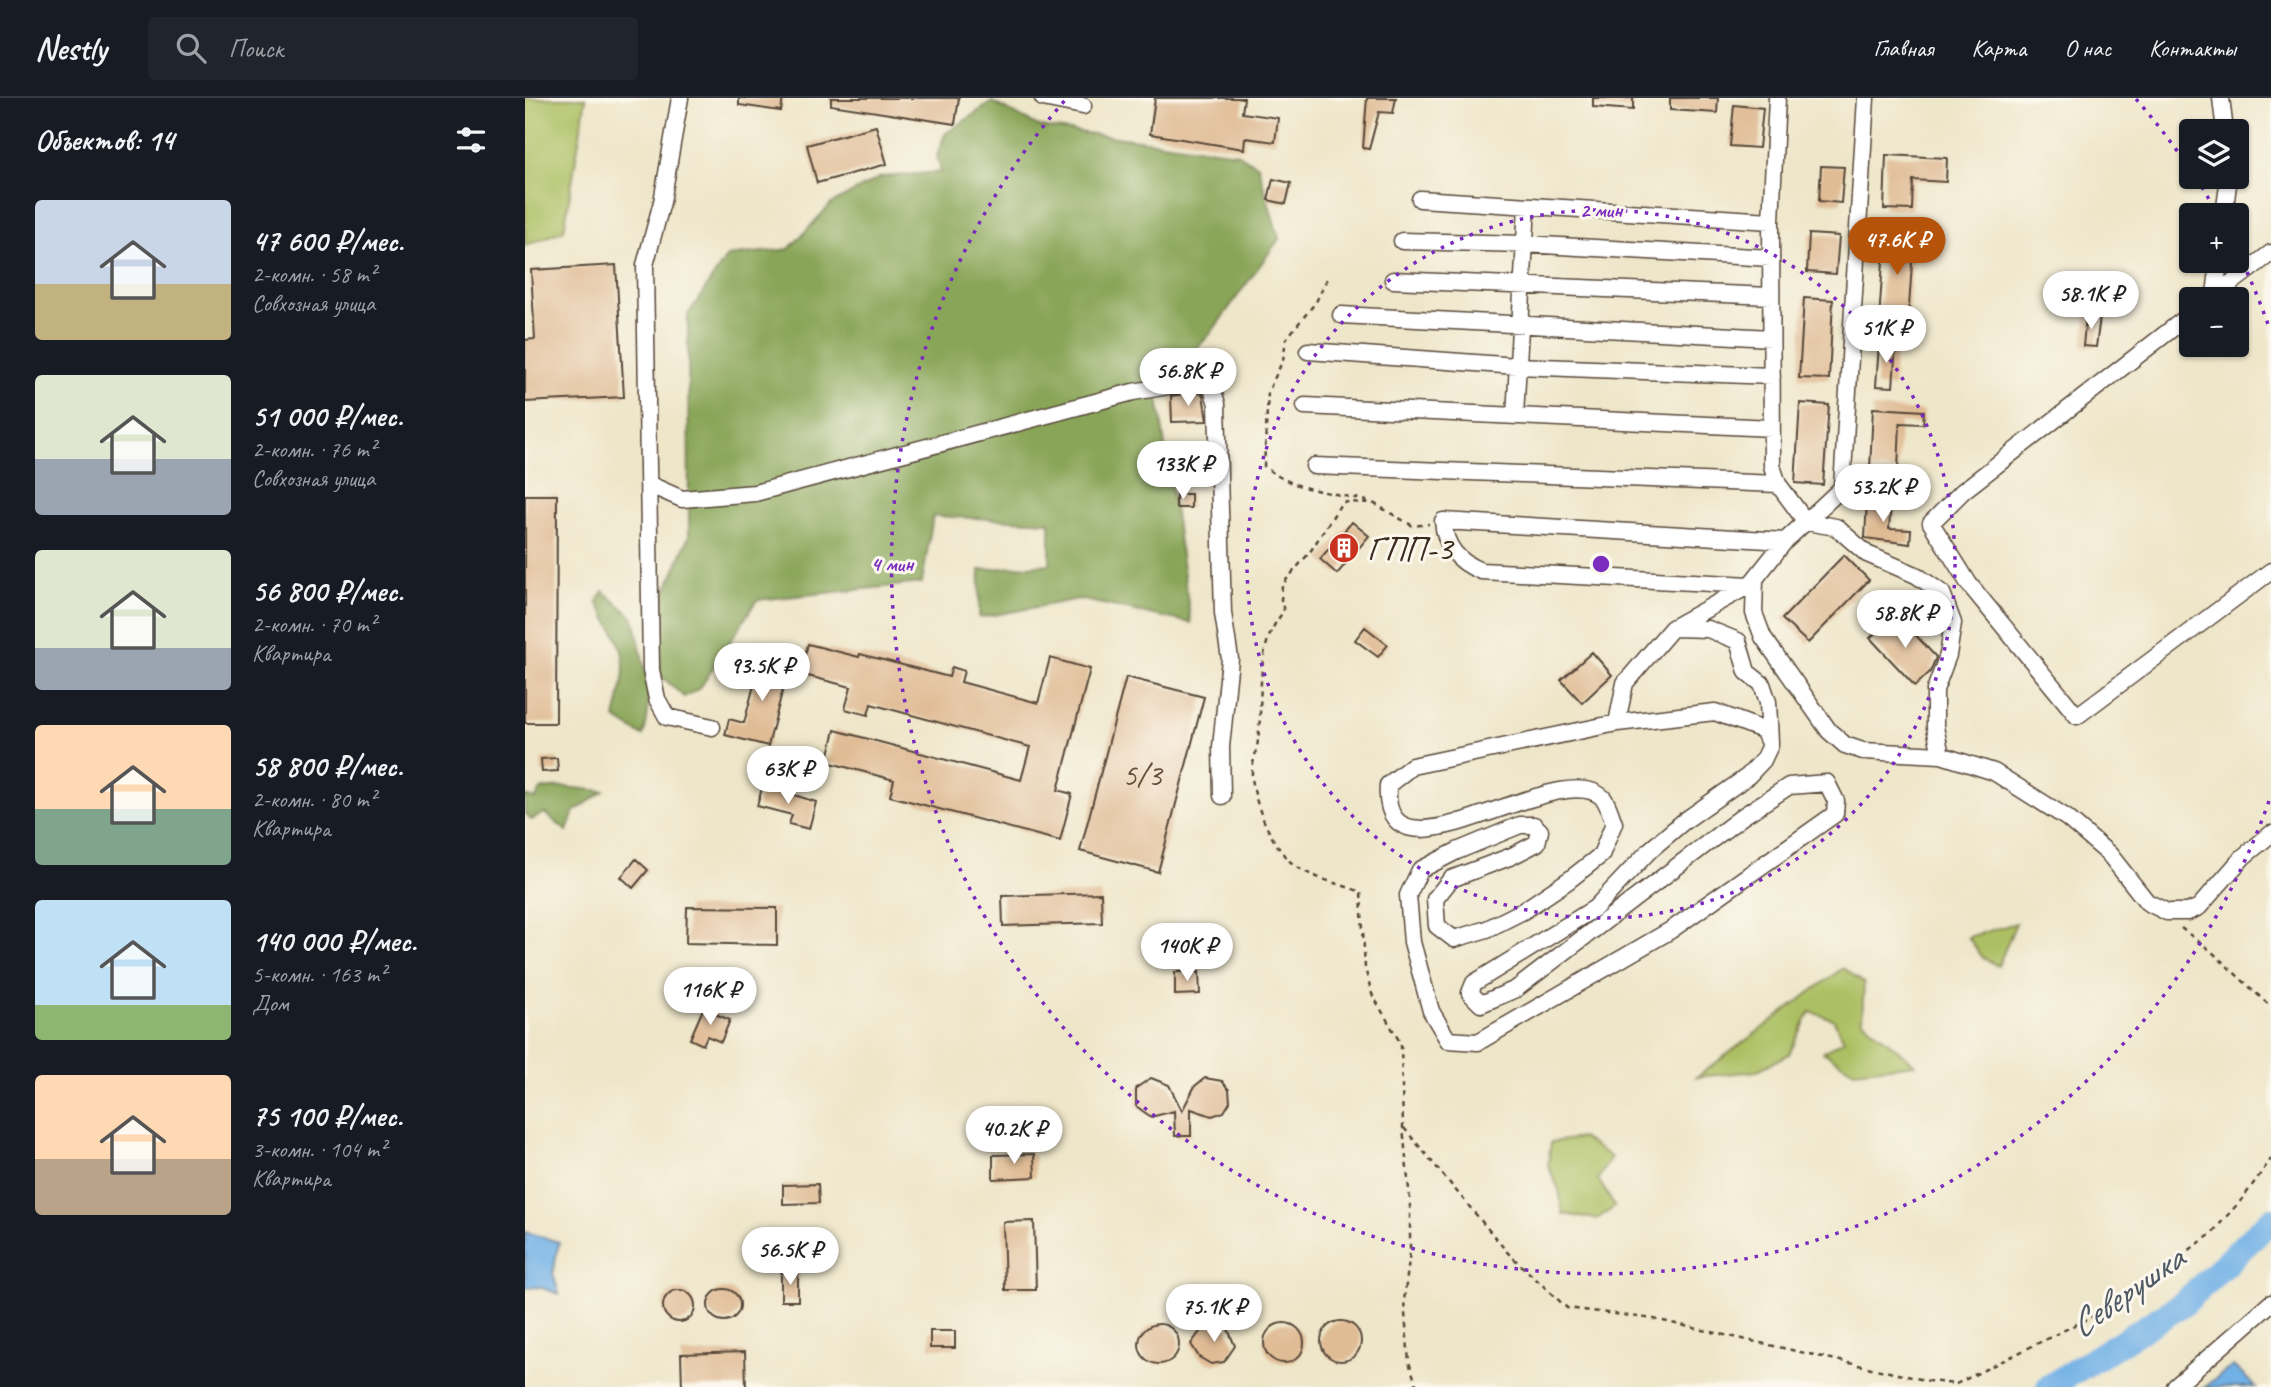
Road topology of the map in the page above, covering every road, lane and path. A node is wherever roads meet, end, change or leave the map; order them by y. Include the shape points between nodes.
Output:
1 (680, 98) edge
2 (1043, 98) edge
3 (1777, 98) edge
4 (1866, 98) edge
5 (2221, 98) edge
6 (1083, 106) dead end
7 (2224, 119) edge
8 (1420, 199) dead end
9 (1527, 206) junction
10 (1771, 221) junction
11 (1402, 241) dead end
12 (1525, 244) junction
13 (2271, 253) edge
14 (1771, 258) junction
15 (1393, 280) dead end
16 (1521, 287) junction
17 (2225, 287) edge
18 (1771, 296) junction
19 (1342, 316) dead end
20 (2179, 323) edge
21 (1521, 324) junction
22 (1771, 338) junction
23 (1308, 351) dead end
24 (1517, 366) junction
25 (1772, 376) junction
26 (1305, 406) dead end
27 (1515, 416) junction
28 (1772, 428) junction
29 (1314, 466) dead end
30 (648, 484) junction
31 (1778, 484) junction
32 (1443, 521) junction
33 (1806, 522) junction
34 (1785, 541) junction
35 (2271, 571) edge
36 (1754, 579) junction
37 (1672, 628) junction
38 (1617, 723) junction
39 (712, 727) dead end
40 (1770, 745) junction
41 (1941, 755) junction
42 (1222, 796) dead end
43 (2271, 834) edge
44 (2168, 912) junction
45 (2271, 1007) edge
46 (1403, 1128) junction
47 (2271, 1160) edge
48 (2271, 1303) edge
49 (1417, 1387) edge
50 (2175, 1387) edge

1 - 30 street via 645,265
2 - 6 street
3 - 10 street
4 - 33 street via 1842,488
5 - 7 street
8 - 9 street
9 - 10 street
9 - 12 street
10 - 14 street
11 - 12 street
12 - 14 street
12 - 16 street
13 - 17 street
14 - 18 street
15 - 16 street
16 - 18 street
16 - 21 street
18 - 22 street
19 - 21 street
20 - 35 street via 1963,491 1931,523 1969,584 2077,716
21 - 22 street
21 - 24 street
22 - 25 street
23 - 24 street
24 - 25 street
24 - 27 street
25 - 28 street
26 - 27 street
27 - 28 street
28 - 31 street via 1772,466
29 - 31 street
30 - 39 street via 651,670 657,699 667,717
30 - 42 street via 681,499 755,493 1120,395 1204,380 1217,404 1223,613 1230,659 1221,747
31 - 33 street
32 - 34 street
32 - 36 street via 1453,552 1464,564 1481,571
32 - 46 path via 1413,526 1373,503 1342,502 1282,585 1284,611 1265,645 1252,775 1261,816 1286,858 1312,875 1361,891 1365,968 1372,994 1401,1044
33 - 34 street
33 - 41 street via 1836,527 1867,554 1916,575 1942,593 1953,623 1935,690
34 - 36 street
36 - 37 street
36 - 41 street via 1754,613 1763,636 1829,731 1845,745 1863,751
37 - 38 street via 1625,683
37 - 40 street via 1708,629 1738,641 1747,672 1762,684
38 - 40 street via 1715,712 1763,730
38 - 40 street via 1412,766 1388,785 1392,814 1410,829 1437,830 1561,790 1587,790 1603,799 1614,823 1601,855 1569,880 1524,911 1454,939 1437,926 1435,899 1451,879 1537,843 1540,831 1534,825 1520,825 1420,870 1408,895 1412,942 1431,1011 1448,1040 1478,1042 1671,930 1835,814 1836,800 1827,783 1789,786 1742,816 1516,989 1481,1004 1470,993 1474,983 1595,908 1650,850 1748,776
41 - 44 street via 1994,772 2067,818 2109,854 2147,902
43 - 44 street via 2199,907
44 - 45 path via 2178,926
46 - 47 path via 1509,1254 1567,1307 1654,1319 1956,1384 2109,1308 2210,1236
46 - 49 path via 1410,1200 1404,1301 1409,1362
48 - 50 street

